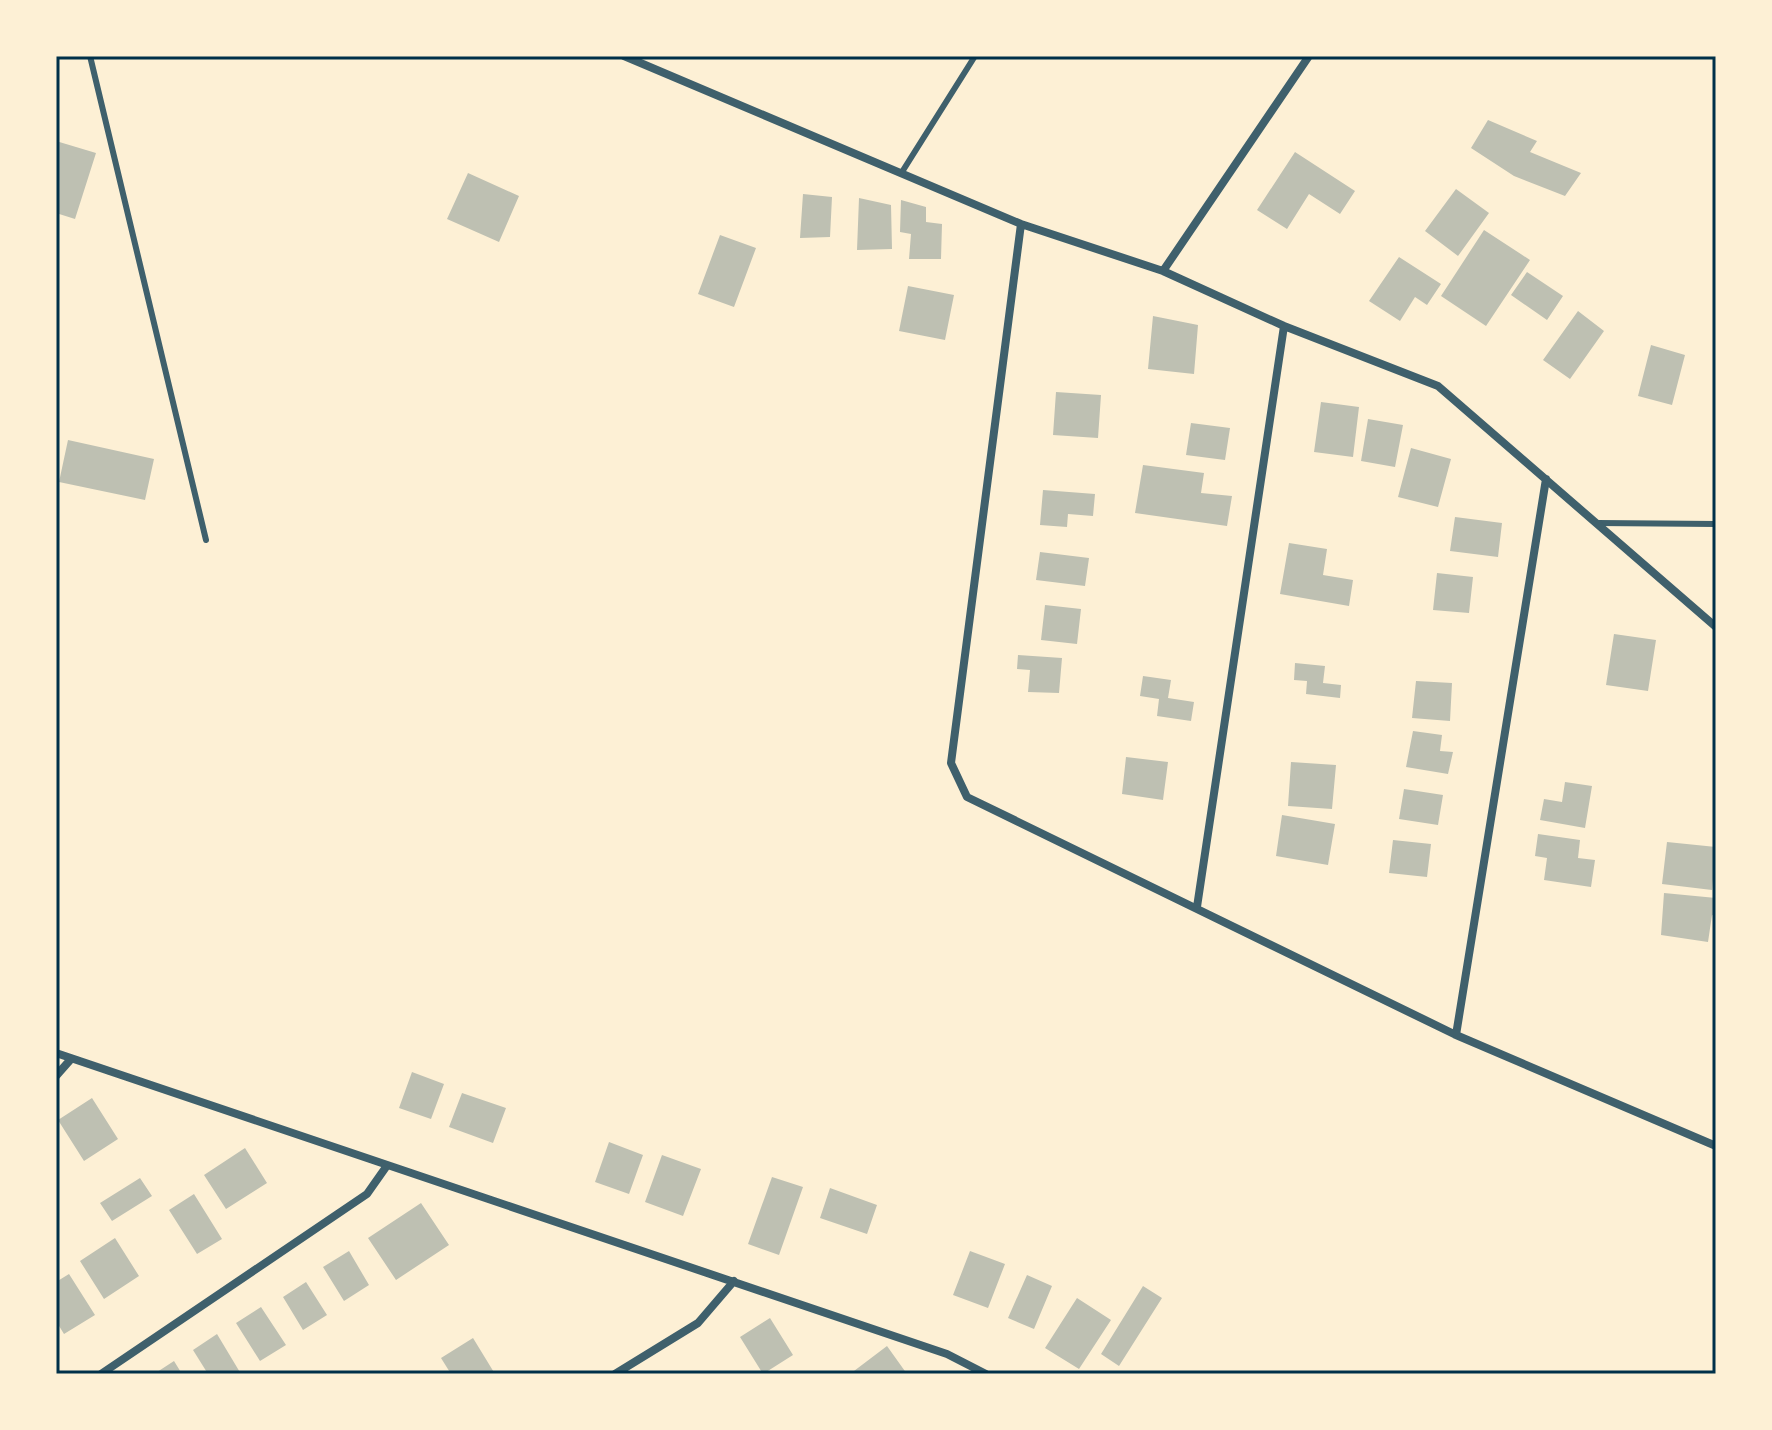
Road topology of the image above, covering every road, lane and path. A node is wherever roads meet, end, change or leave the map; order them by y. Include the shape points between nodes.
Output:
1 (90, 56) edge
2 (624, 56) edge
3 (975, 56) edge
4 (1309, 56) edge
5 (902, 172) junction
6 (1021, 224) junction
7 (1163, 271) junction
8 (1284, 326) junction
9 (1546, 479) junction
10 (1598, 523) junction
11 (1716, 524) edge
12 (206, 540) dead end
13 (1716, 627) edge
14 (1197, 907) junction
15 (1456, 1035) junction
16 (56, 1053) edge
17 (71, 1059) junction
18 (56, 1076) edge
19 (1716, 1146) edge
20 (386, 1167) junction
21 (734, 1281) junction
22 (101, 1374) edge
23 (615, 1374) edge
24 (986, 1374) edge

1 - 12 lane
2 - 5 street
3 - 5 lane
4 - 7 street
5 - 6 street
6 - 7 street
6 - 14 street via 951,763 967,797
7 - 8 street
8 - 9 street via 1438,386
8 - 14 street
9 - 10 street
9 - 15 street
10 - 11 lane
10 - 13 street
14 - 15 street
15 - 19 street
16 - 17 street
17 - 18 street
17 - 20 street
20 - 21 street
20 - 22 street via 367,1194
21 - 23 street via 698,1323
21 - 24 street via 947,1354

